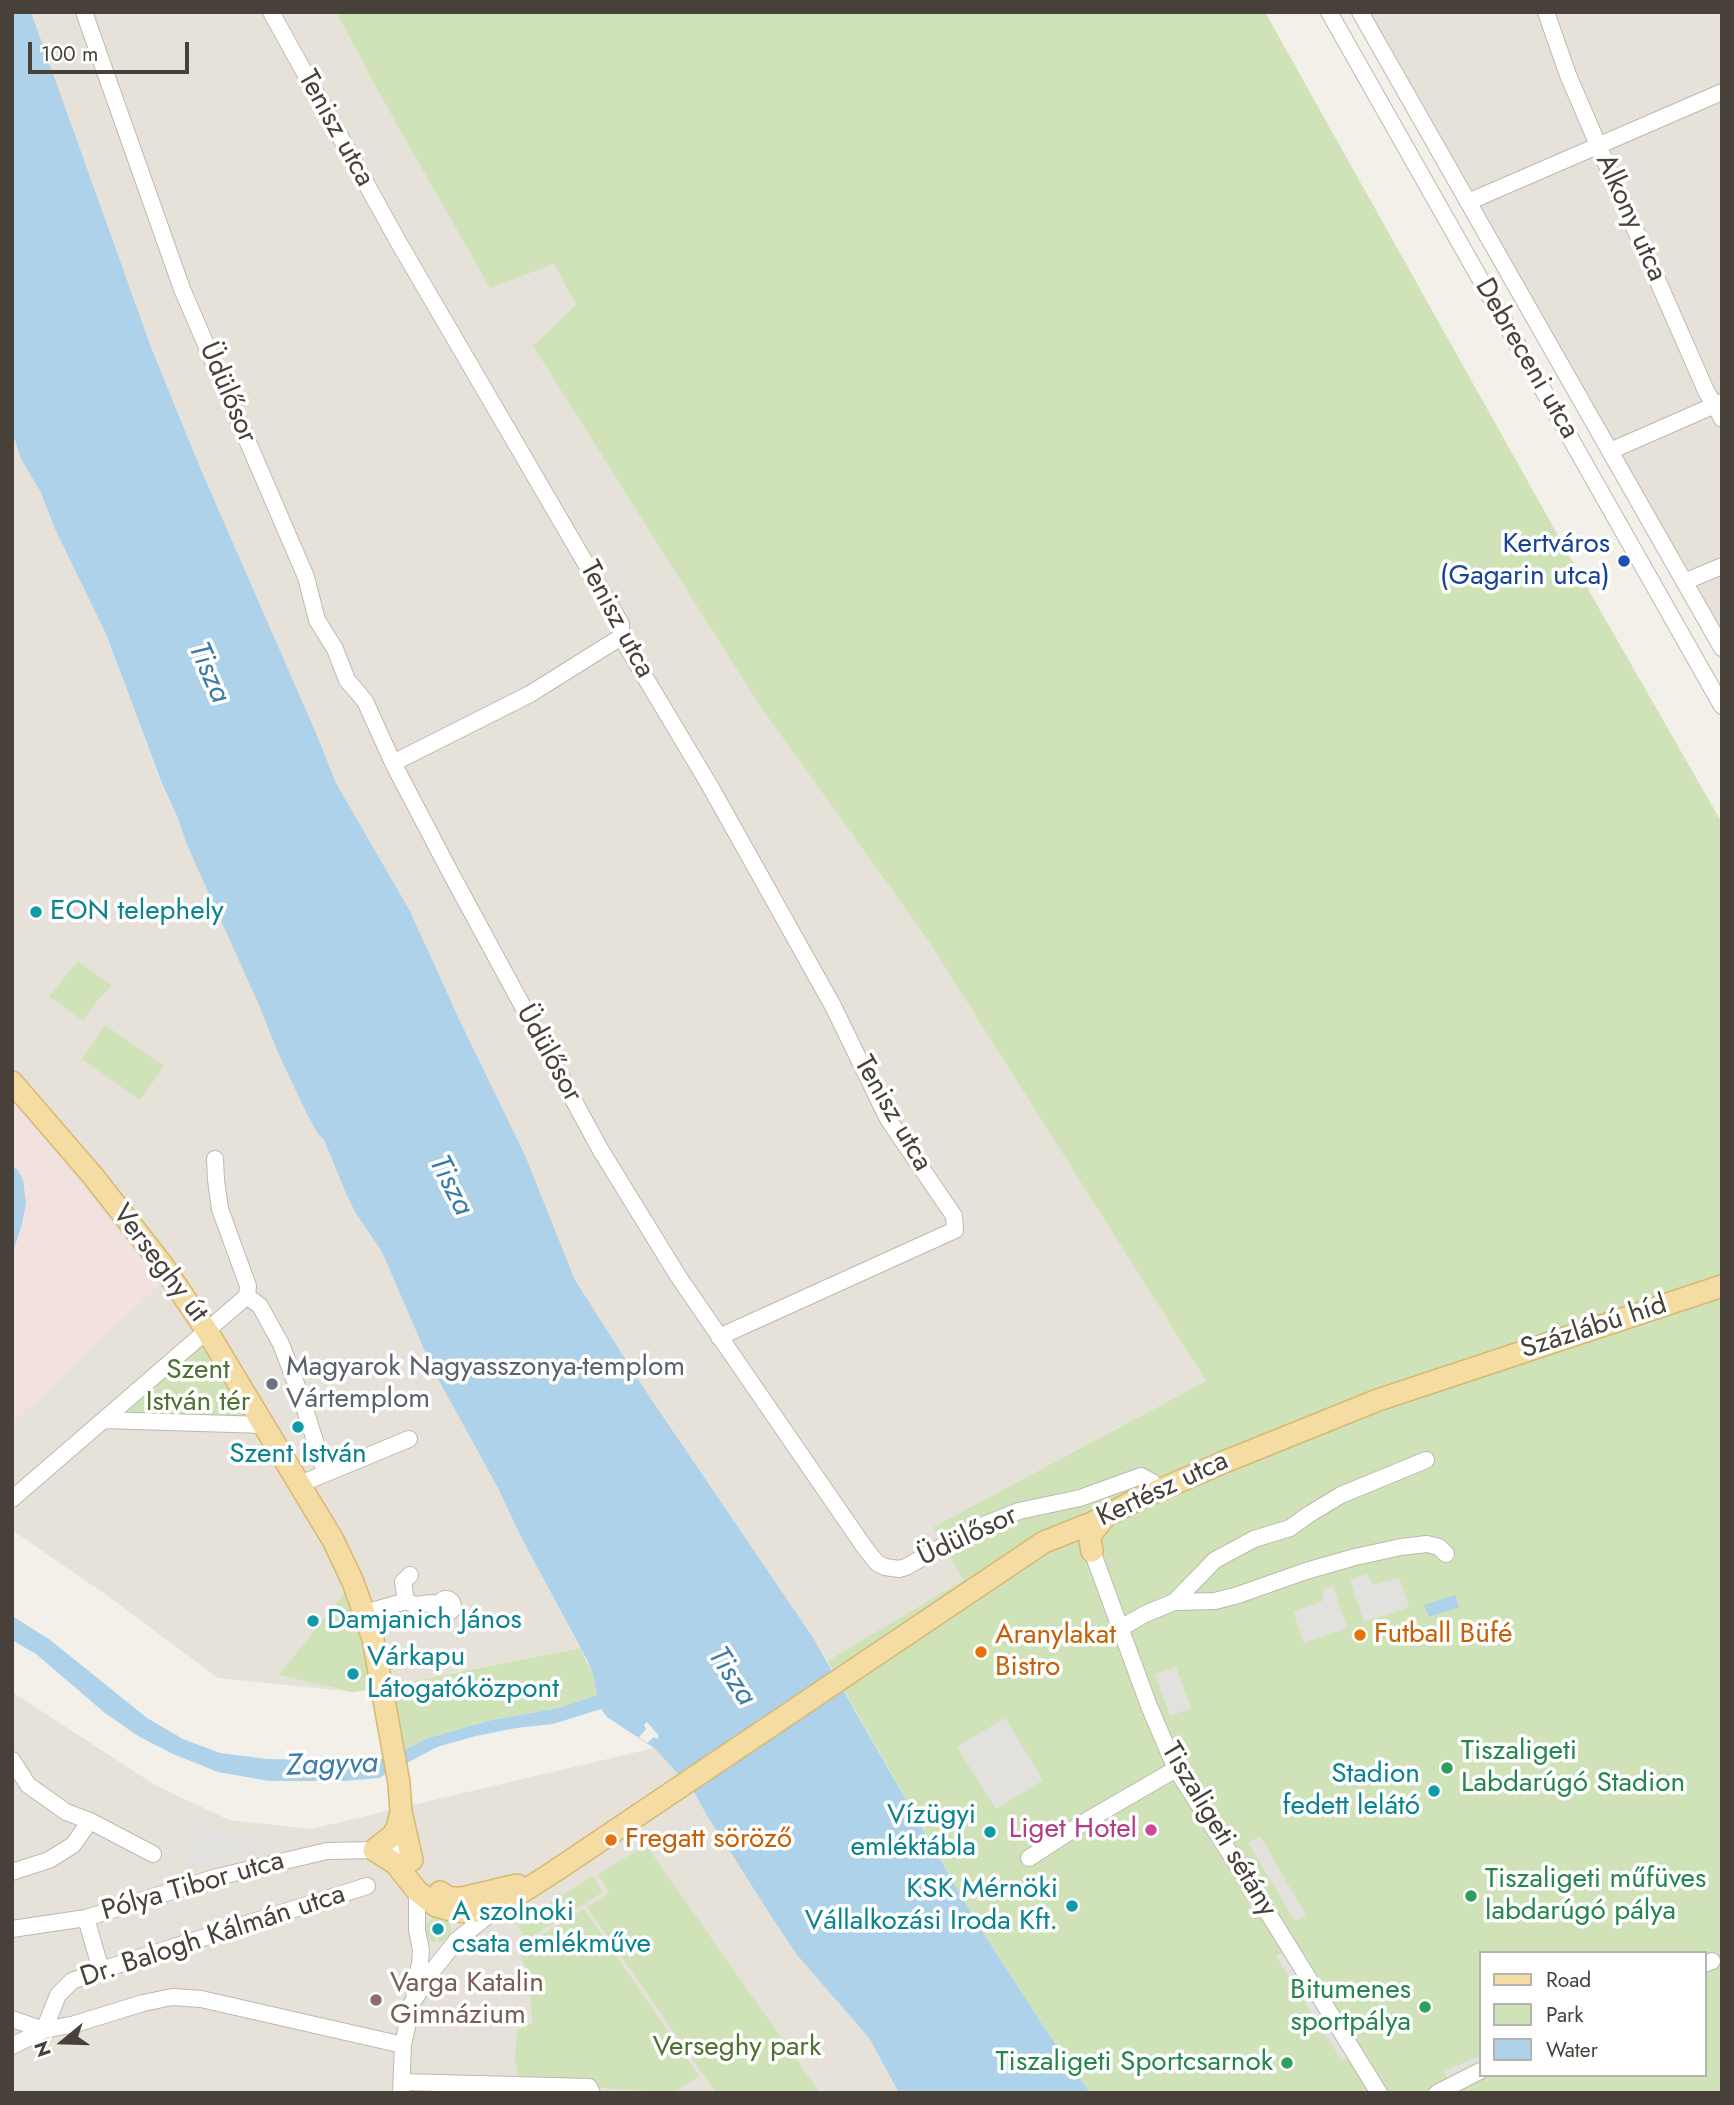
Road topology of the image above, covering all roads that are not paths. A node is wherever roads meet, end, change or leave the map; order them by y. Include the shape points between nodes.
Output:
1 (83, 12) edge
2 (271, 12) edge
3 (1329, 12) edge
4 (1360, 12) edge
5 (1546, 12) edge
6 (1722, 92) edge
7 (1598, 145) junction
8 (1468, 202) junction
9 (1720, 409) edge
10 (1610, 451) junction
11 (1722, 566) edge
12 (1684, 582) junction
13 (621, 637) junction
14 (1722, 648) edge
15 (1722, 706) edge
16 (393, 762) junction
17 (12, 1082) edge
18 (215, 1159) dead end
19 (1722, 1286) edge
20 (247, 1296) junction
21 (207, 1331) junction
22 (719, 1337) junction
23 (1467, 1370) joint
24 (104, 1420) junction
25 (264, 1425) junction
26 (409, 1439) dead end
27 (1426, 1460) dead end
28 (325, 1472) junction
29 (1159, 1490) junction
30 (305, 1492) junction
31 (12, 1499) edge
32 (1113, 1511) junction
33 (1078, 1528) junction
34 (1050, 1539) junction
35 (1092, 1551) junction
36 (1446, 1554) dead end
37 (411, 1575) dead end
38 (406, 1601) junction
39 (1174, 1602) junction
40 (439, 1607) dead end
41 (365, 1613) junction
42 (1121, 1629) junction
43 (12, 1760) edge
44 (1176, 1769) junction
45 (20, 1787) edge
46 (90, 1821) junction
47 (405, 1841) junction
48 (374, 1850) junction
49 (153, 1854) dead end
50 (1029, 1858) dead end
51 (12, 1871) edge
52 (542, 1878) junction
53 (367, 1886) dead end
54 (417, 1891) junction
55 (505, 1903) junction
56 (447, 1905) junction
57 (86, 1917) junction
58 (418, 1923) junction
59 (12, 1928) edge
60 (457, 1940) junction
61 (101, 1970) junction
62 (412, 2003) junction
63 (12, 2019) edge
64 (44, 2030) junction
65 (403, 2045) junction
66 (12, 2046) edge
67 (1478, 2072) edge
68 (401, 2087) edge
69 (590, 2090) edge
70 (1379, 2093) edge
71 (1437, 2093) edge

1 - 16 street, Üdülősor via 182,289 306,577 317,620 347,680 365,701
2 - 13 street, Tenisz utca via 399,243 621,624
3 - 15 street, Debreceni utca
4 - 8 street, Debreceni utca
5 - 7 street, Alkony utca
6 - 7 street
7 - 8 street
7 - 9 street, Alkony utca via 1707,393
8 - 10 street, Debreceni utca
9 - 10 street
10 - 12 street, Debreceni utca
11 - 12 street
12 - 14 street, Debreceni utca
13 - 16 street via 530,694
13 - 22 street, Tenisz utca via 833,1006 888,1119 954,1216 955,1230
16 - 22 street, Üdülősor via 600,1149
17 - 21 main road, Verseghy út via 154,1253
18 - 20 street, Verseghy út via 220,1209 248,1286
19 - 23 main road, Százlábú híd
20 - 21 street, Verseghy út
20 - 28 street via 260,1306 281,1345
21 - 24 street
21 - 25 main road
22 - 29 street, Üdülősor via 864,1548 885,1567 906,1567 971,1530 1019,1511 1080,1498 1141,1476
23 - 29 main road, Kertész utca via 1353,1410
24 - 25 street
24 - 31 street
25 - 30 main road
26 - 28 street
27 - 39 street via 1341,1495 1290,1528 1254,1539 1215,1560
28 - 30 street
29 - 32 main road, Kertész utca
30 - 41 main road via 333,1540
32 - 33 main road, Kertész utca
32 - 35 main road via 1091,1534
33 - 34 main road, Kertész utca
33 - 35 main road
34 - 35 main road via 1072,1541
34 - 52 main road, Kertész utca
35 - 42 street, Tiszaligeti sétány
36 - 39 street via 1427,1544 1401,1547 1215,1601
37 - 38 street via 403,1582
38 - 40 street
38 - 41 street
39 - 42 street
41 - 47 main road via 399,1783
42 - 44 street, Tiszaligeti sétány
43 - 45 street
44 - 50 street
44 - 70 street, Tiszaligeti sétány
45 - 46 street
46 - 49 street
46 - 51 street via 73,1845 49,1860
47 - 48 street, Pólya Tibor utca
47 - 48 main road via 397,1828
47 - 54 main road
47 - 56 main road
48 - 54 main road via 396,1864
48 - 57 street, Pólya Tibor utca via 327,1851 284,1860
52 - 55 main road, Kertész utca
52 - 56 main road
53 - 61 street, Dr. Balogh Kálmán utca
54 - 56 main road
54 - 58 street
55 - 56 main road, Kertész utca via 473,1912
55 - 60 street
56 - 58 street via 427,1911
56 - 60 street via 460,1927
57 - 59 street, Pólya Tibor utca
57 - 61 street
58 - 62 street via 421,1963
60 - 62 street
61 - 64 street, Dr. Balogh Kálmán utca via 72,1981 58,1995
62 - 65 street
63 - 64 street
64 - 65 street via 172,1997 201,1999
64 - 66 street
65 - 68 street
67 - 71 street
68 - 69 street

